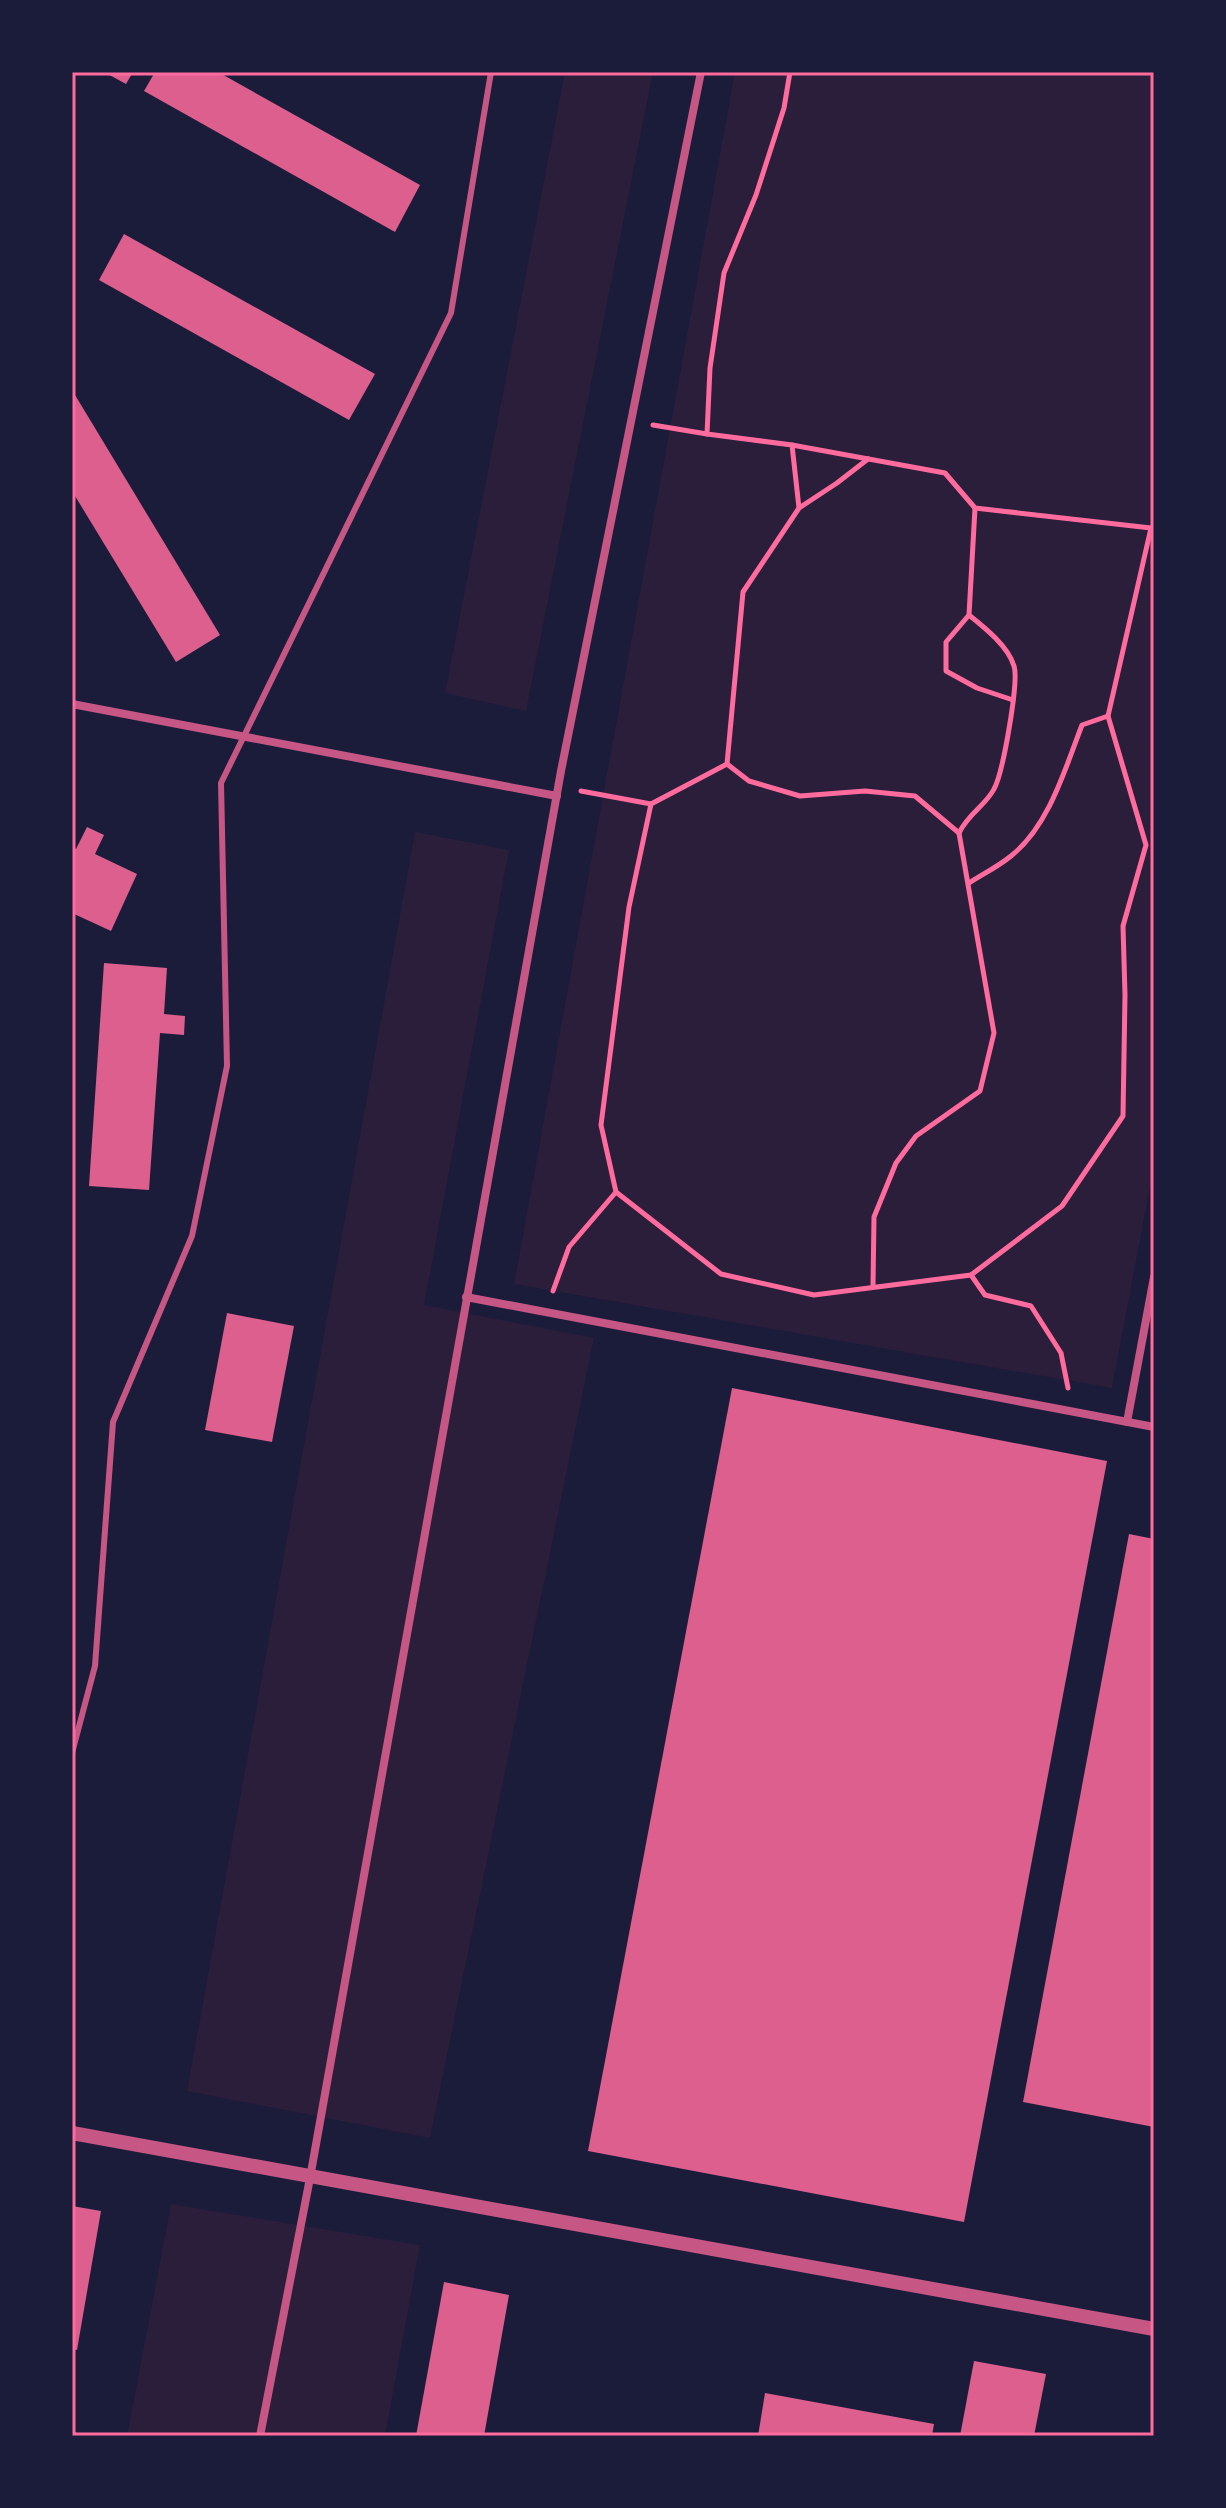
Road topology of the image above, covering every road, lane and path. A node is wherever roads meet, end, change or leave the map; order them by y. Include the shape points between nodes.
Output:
1 (491, 72) edge
2 (701, 72) edge
3 (790, 72) edge
4 (631, 421) junction
5 (707, 434) junction
6 (792, 445) junction
7 (869, 459) junction
8 (799, 508) junction
9 (975, 508) junction
10 (1153, 528) edge
11 (969, 615) junction
12 (1013, 700) junction
13 (72, 704) edge
14 (1108, 716) junction
15 (244, 736) junction
16 (727, 764) junction
17 (558, 792) junction
18 (651, 804) junction
19 (959, 833) junction
20 (969, 883) junction
21 (616, 1192) junction
22 (971, 1275) junction
23 (1154, 1277) edge
24 (873, 1287) junction
25 (466, 1297) junction
26 (545, 1312) junction
27 (1074, 1412) junction
28 (1127, 1422) junction
29 (1154, 1427) edge
30 (72, 1753) edge
31 (72, 2133) edge
32 (310, 2178) junction
33 (1154, 2329) edge
34 (260, 2436) edge

1 - 15 lane via 451,313
2 - 4 street
3 - 5 path via 756,195 724,273
4 - 5 path
4 - 17 street
5 - 6 path
6 - 7 path
6 - 8 path
7 - 8 path
7 - 9 path via 945,473
8 - 16 path via 743,592
9 - 10 path
9 - 11 path
10 - 14 path
11 - 12 path via 994,635 1014,666
11 - 12 path via 946,642 946,671
12 - 19 path via 994,790
13 - 15 street
14 - 20 path via 1082,725 1055,792 1013,855
14 - 22 path via 1146,845 1123,926 1123,1116 1062,1206
15 - 17 street
15 - 30 lane via 221,783 227,1066 192,1236 113,1422 95,1666
16 - 18 path
16 - 19 path via 749,781 800,796 865,791 915,796
17 - 18 path
17 - 25 street
18 - 21 path via 629,907 601,1125
19 - 20 path
20 - 24 path via 994,1033 980,1091 916,1136 896,1163 874,1217
21 - 24 path via 721,1274 814,1295
21 - 26 path via 569,1247
22 - 24 path
22 - 27 path via 985,1295 1031,1306 1061,1353
23 - 28 street
25 - 26 street
25 - 32 street
26 - 27 street
27 - 28 street
28 - 29 street
31 - 32 street
32 - 33 street
32 - 34 street

